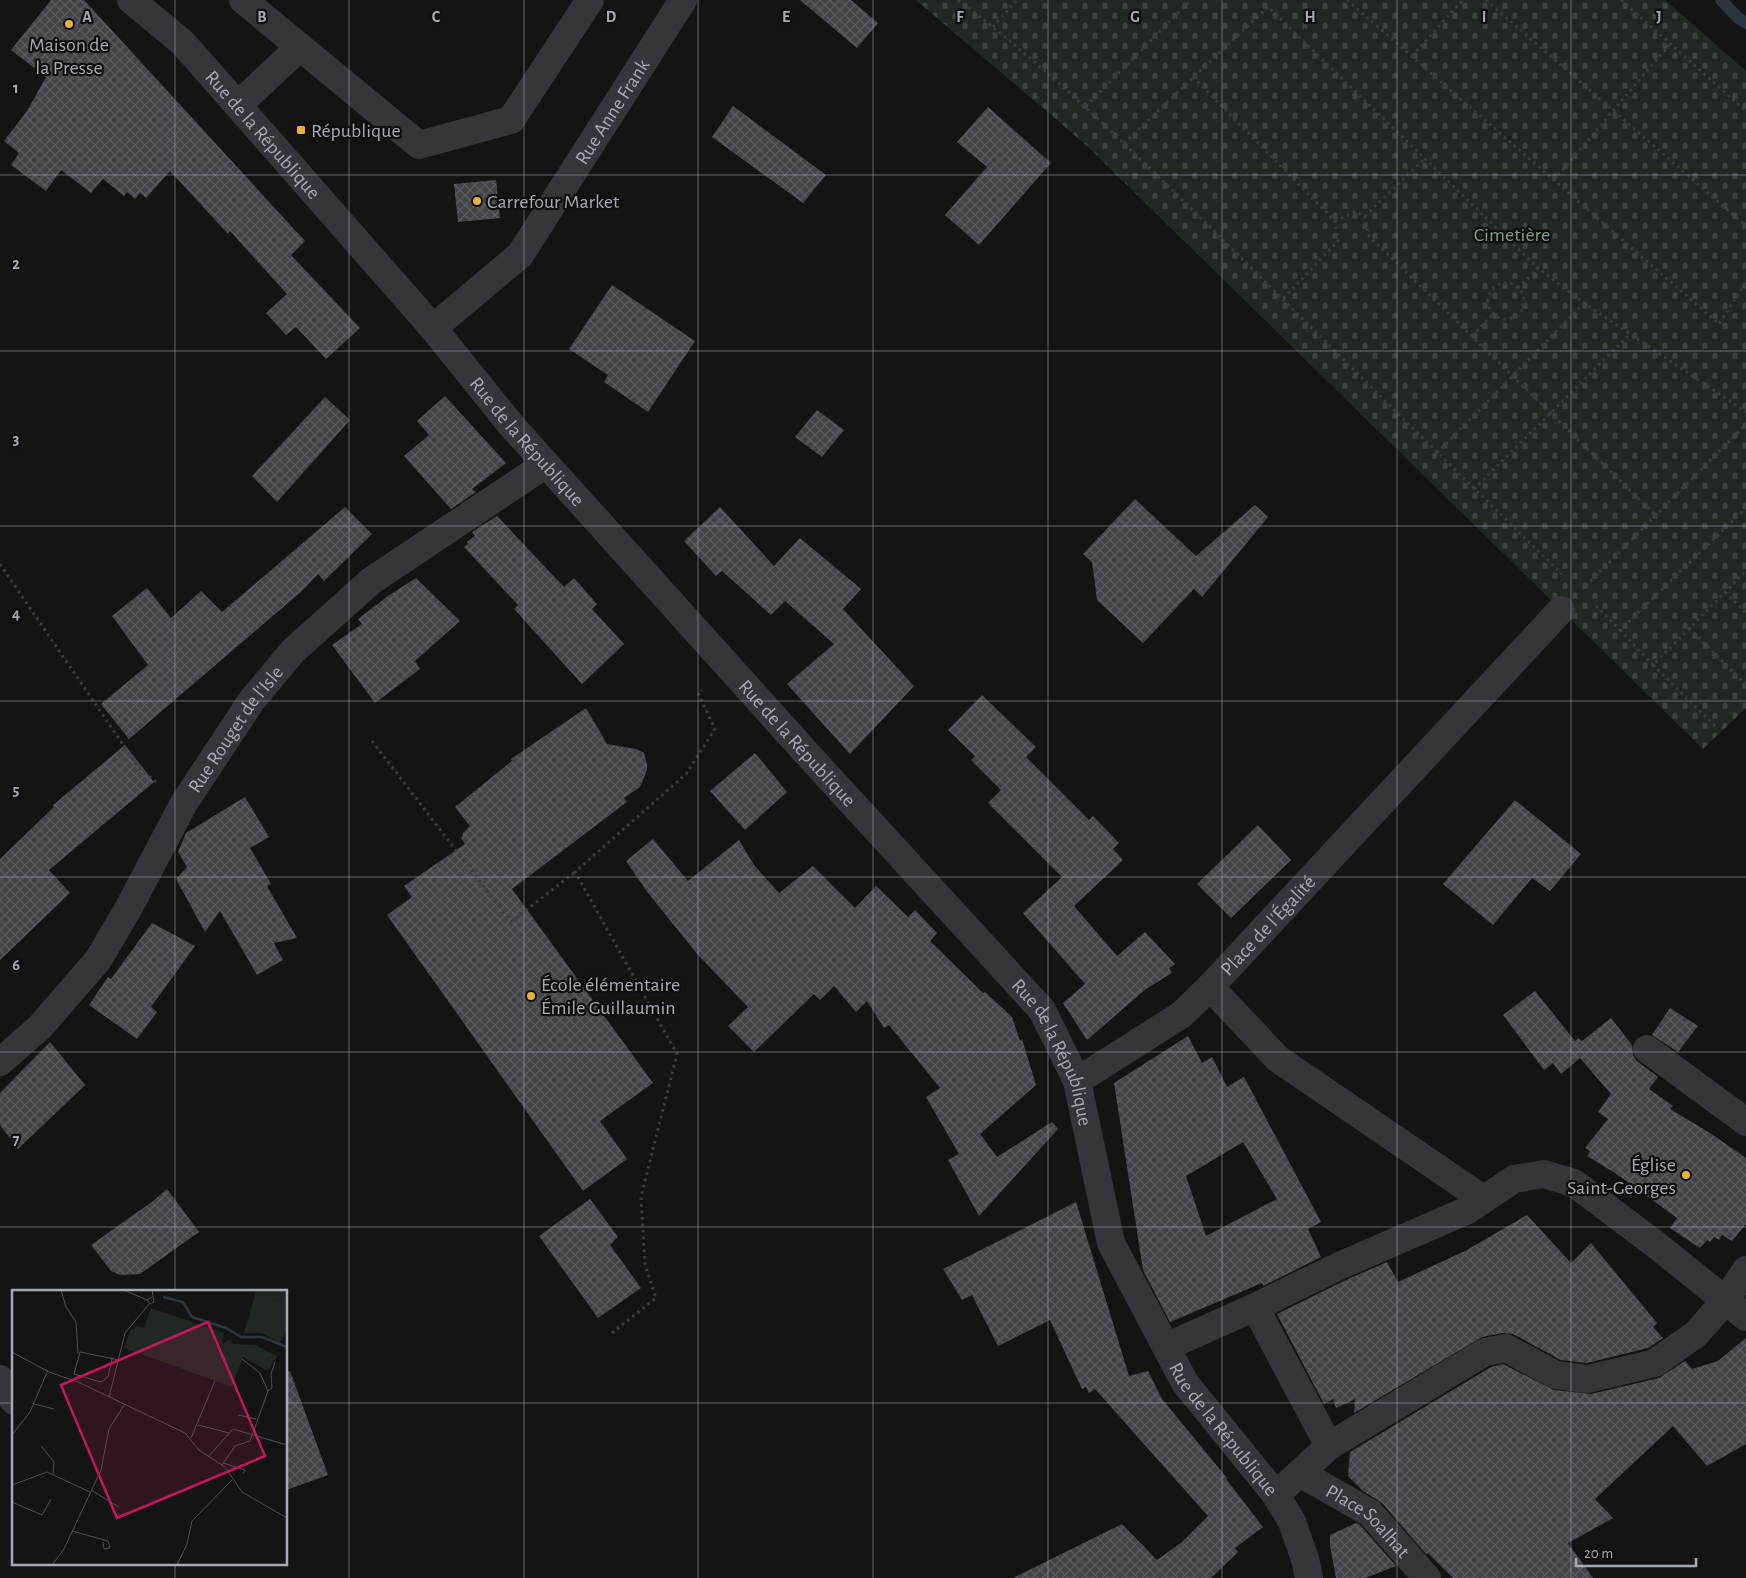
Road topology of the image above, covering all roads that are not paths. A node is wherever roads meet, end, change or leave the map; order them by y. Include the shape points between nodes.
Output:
1 (131, 0) edge
2 (243, 0) edge
3 (590, 0) edge
4 (683, 0) edge
5 (300, 47) junction
6 (238, 105) junction
7 (434, 328) junction
8 (546, 464) junction
9 (1561, 610) dead end
10 (1210, 987) junction
11 (1647, 1049) dead end
12 (0, 1062) edge
13 (1077, 1081) junction
14 (1746, 1122) edge
15 (1483, 1199) junction
16 (1746, 1270) edge
17 (1255, 1307) junction
18 (1736, 1309) edge
19 (1166, 1347) junction
20 (0, 1379) edge
21 (12, 1397) edge
22 (1330, 1446) junction
23 (1300, 1473) junction
24 (1276, 1495) junction
25 (1309, 1578) edge
26 (1426, 1578) edge

1 - 6 street, Rue de la République via 183,43
2 - 5 street
3 - 5 street via 511,120 419,145
4 - 7 street, Rue Anne Frank via 520,254
5 - 6 street
6 - 7 street, Rue de la République
7 - 8 street, Rue de la République
8 - 12 street, Rue Rouget de l'Isle via 371,581 292,651 252,700 184,803 98,960 40,1027
8 - 13 street, Rue de la République via 1042,1010
9 - 10 street, Place de l'Égalité
10 - 13 street via 1180,1015
10 - 15 street, Place de l'Égalité via 1278,1059
11 - 14 street
13 - 19 street, Rue de la République via 1111,1242
15 - 17 street via 1468,1210
15 - 18 street via 1514,1179 1544,1174 1574,1183
16 - 18 street
17 - 19 street
17 - 22 street
18 - 22 street via 1655,1363 1588,1379 1556,1375 1506,1348 1485,1352
19 - 24 street, Rue de la République via 1185,1383
20 - 21 street
22 - 23 street
23 - 24 street
23 - 26 street, Place Soalhat via 1370,1513
24 - 25 street, Rue de la République via 1292,1522

